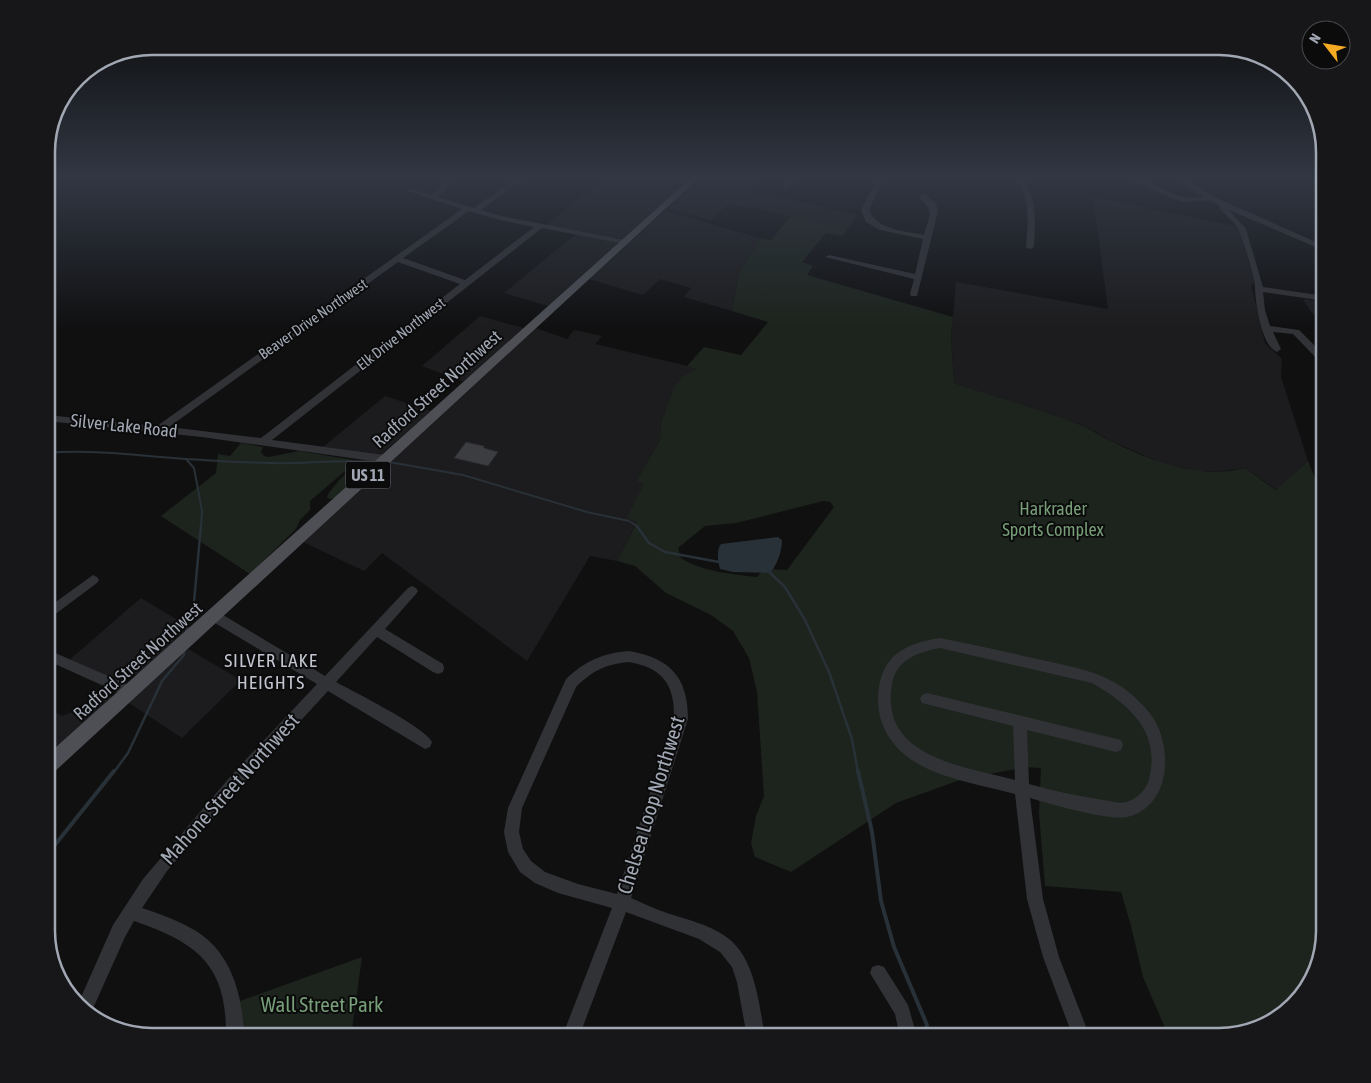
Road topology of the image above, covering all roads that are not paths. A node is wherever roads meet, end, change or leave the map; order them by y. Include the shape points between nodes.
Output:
1 (444, 228) edge
2 (538, 228) edge
3 (548, 228) edge
4 (640, 228) edge
5 (882, 228) edge
6 (929, 228) edge
7 (1031, 228) edge
8 (1240, 228) edge
9 (1276, 228) edge
10 (927, 238) junction
11 (624, 242) junction
12 (1316, 245) edge
13 (1030, 247) dead end
14 (829, 256) dead end
15 (397, 259) junction
16 (917, 277) junction
17 (465, 283) junction
18 (1258, 289) junction
19 (914, 294) dead end
20 (1316, 298) edge
21 (1265, 328) junction
22 (1277, 349) dead end
23 (1316, 353) edge
24 (55, 419) edge
25 (158, 430) junction
26 (262, 442) junction
27 (386, 459) junction
28 (93, 580) dead end
29 (412, 591) dead end
30 (55, 609) edge
31 (214, 616) junction
32 (376, 630) junction
33 (55, 658) edge
34 (438, 668) dead end
35 (326, 683) junction
36 (131, 692) junction
37 (927, 699) dead end
38 (1020, 721) junction
39 (425, 742) dead end
40 (1116, 745) dead end
41 (55, 760) edge
42 (1022, 790) junction
43 (622, 903) junction
44 (131, 912) junction
45 (878, 973) dead end
46 (87, 1003) edge
47 (235, 1028) edge
48 (573, 1028) edge
49 (754, 1028) edge
50 (907, 1028) edge
51 (1079, 1028) edge

1 - 15 street, Beaver Drive Northwest
2 - 17 street, Elk Drive Northwest
3 - 11 street
4 - 11 main road, Radford Street Northwest / US 11
5 - 10 street
6 - 10 street
7 - 13 street
8 - 18 street
9 - 12 street
10 - 16 street
11 - 27 main road, Radford Street Northwest / US 11
14 - 16 street
15 - 17 street
15 - 25 street, Beaver Drive Northwest
16 - 19 street
17 - 26 street, Elk Drive Northwest
18 - 20 street
18 - 21 street
21 - 22 street
21 - 23 street via 1296,332
24 - 25 street, Silver Lake Road
25 - 26 street, Silver Lake Road
26 - 27 street, Silver Lake Road
27 - 31 main road, Radford Street Northwest / US 11
28 - 30 street
29 - 32 street, Mahone Street Northwest
31 - 35 street
31 - 36 main road, Radford Street Northwest / US 11
32 - 34 street
32 - 35 street, Mahone Street Northwest
33 - 36 street
35 - 39 street
35 - 44 street, Mahone Street Northwest via 177,847
36 - 41 main road, Radford Street Northwest / US 11
37 - 38 street
38 - 40 street
38 - 42 street
42 - 42 street via 937,766 895,736 886,716 884,696 887,677 894,664 911,650 940,643 1095,678 1118,690 1138,708 1153,730 1160,751 1157,783 1147,798 1137,805 1124,810 1092,806
42 - 51 street via 1037,908 1051,957
43 - 43 street, Chelsea Loop Northwest via 681,718 679,693 667,674 648,661 624,656 607,658 591,665 571,683 511,823 517,856 535,874 562,888
43 - 48 street
43 - 49 street, Chelsea Loop Northwest via 719,940 733,954 747,985
44 - 46 street, Mahone Street Northwest
44 - 47 street via 191,937 208,951 222,971 232,996
45 - 50 street via 902,1010

